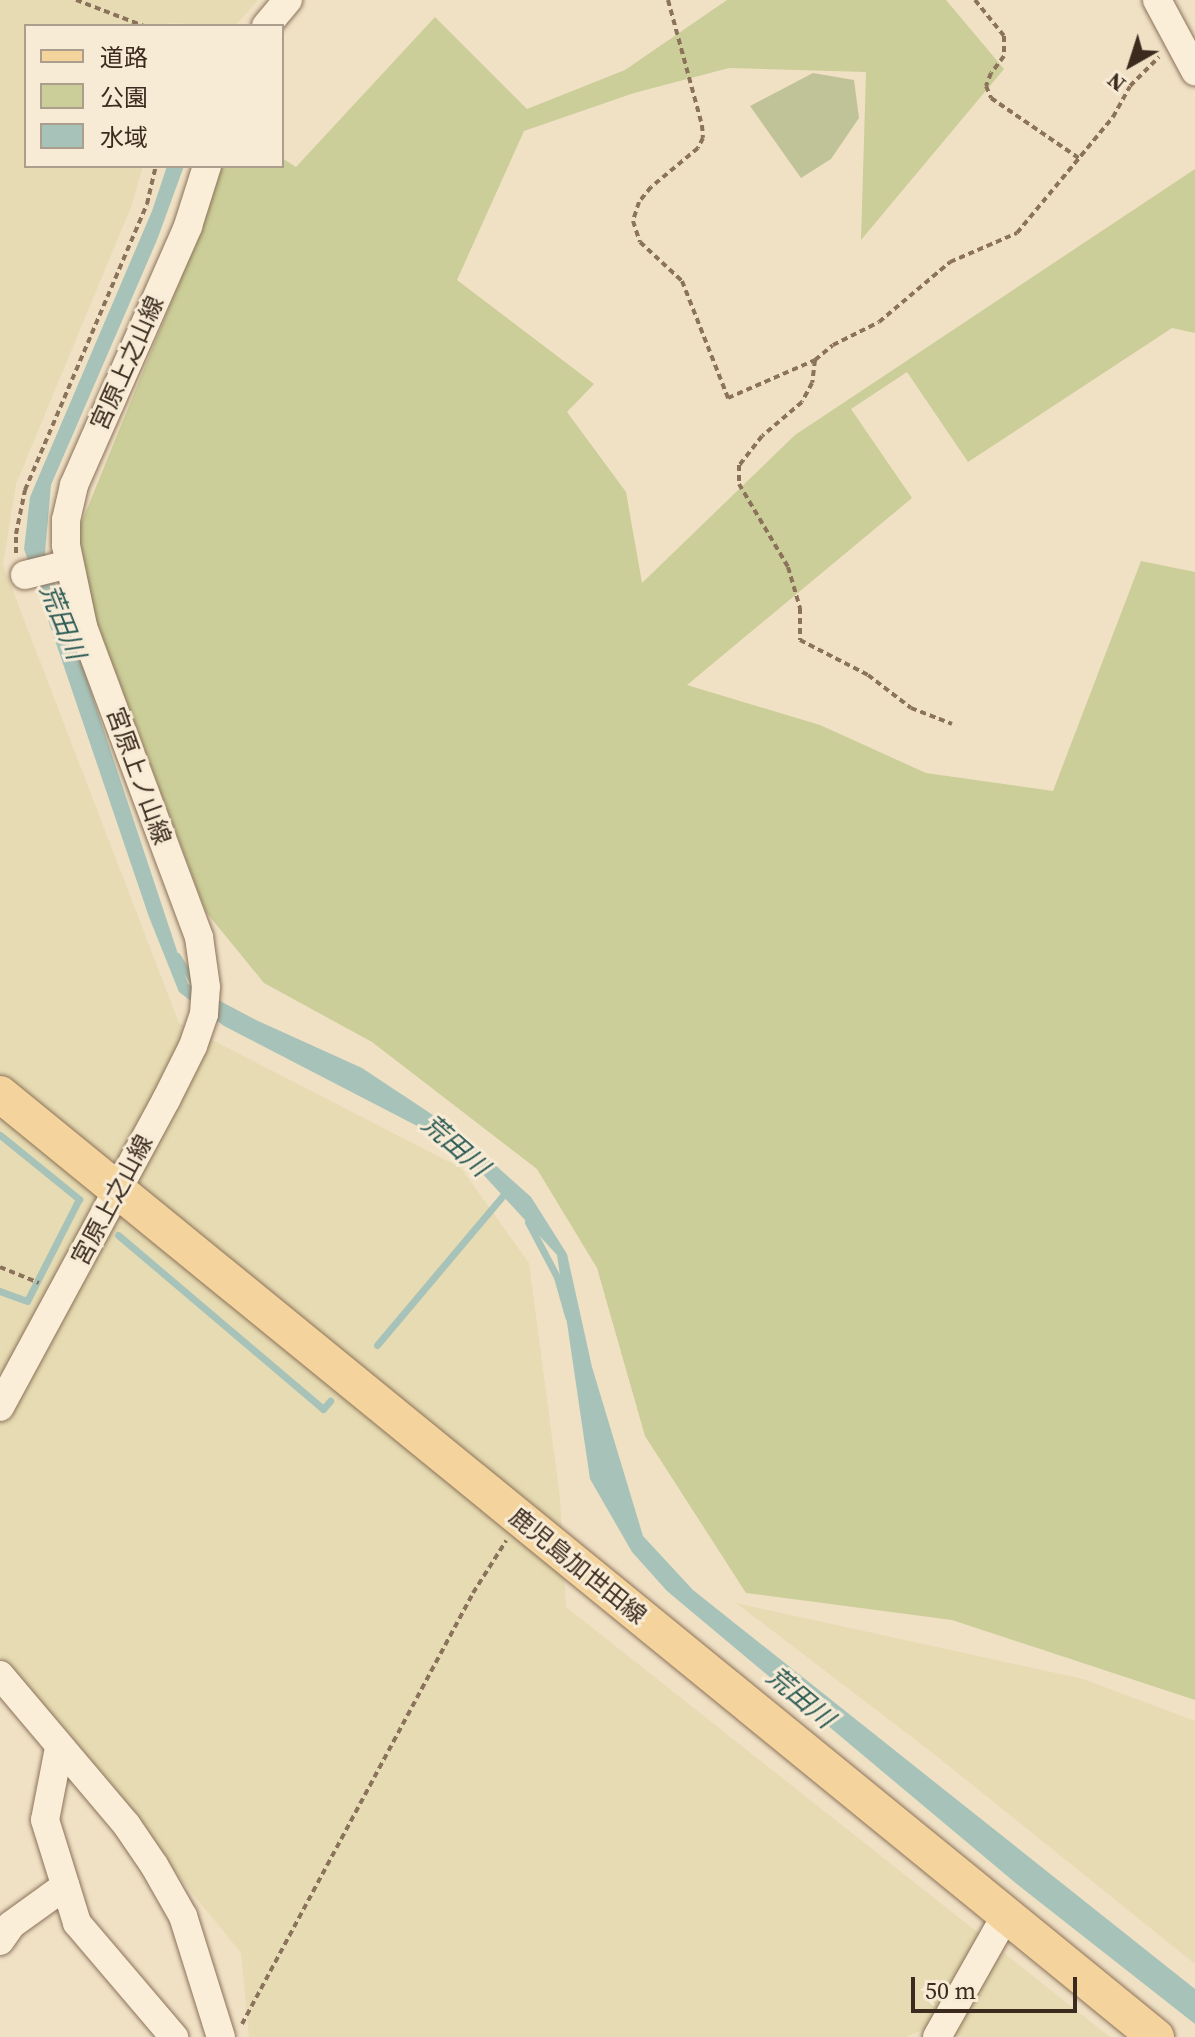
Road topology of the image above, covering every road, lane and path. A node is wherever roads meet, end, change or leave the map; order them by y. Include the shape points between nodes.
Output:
1 (76, 0) edge
2 (288, 0) edge
3 (668, 0) edge
4 (975, 0) edge
5 (1157, 0) edge
6 (139, 24) edge
7 (268, 24) edge
8 (1178, 38) junction
9 (1195, 71) edge
10 (1080, 159) junction
11 (156, 168) edge
12 (206, 168) edge
13 (815, 360) junction
14 (69, 564) junction
15 (19, 570) joint
16 (952, 724) dead end
17 (206, 987) joint
18 (0, 1094) edge
19 (116, 1189) junction
20 (0, 1267) edge
21 (32, 1280) dead end
22 (0, 1407) edge
23 (523, 1521) junction
24 (0, 1675) edge
25 (59, 1748) junction
26 (65, 1886) junction
27 (1006, 1915) junction
28 (0, 1941) edge
29 (228, 2035) edge
30 (174, 2037) edge
31 (937, 2037) edge
32 (1156, 2037) edge

1 - 6 path
2 - 7 street
3 - 13 path via 703,138 639,202 633,221 640,242 682,281 728,398
4 - 10 path via 1004,36 1004,56 986,86 991,98
5 - 8 street
8 - 9 street
8 - 10 path via 1130,86
10 - 13 path via 1017,233 950,262 879,322
11 - 15 path via 147,204 25,490
12 - 14 street, 宮原上之山線 via 188,226 74,485 66,520
13 - 16 path via 802,402 762,436 739,465 739,484 788,567 800,608 800,640 868,675 911,708
14 - 15 street
14 - 17 street, 宮原上ノ山線 via 83,626 199,937
17 - 19 street, 宮原上之山線 via 193,1046
18 - 19 main road, 鹿児島加世田線
19 - 22 street, 宮原上之山線
19 - 23 main road, 鹿児島加世田線
20 - 21 path
23 - 27 main road, 鹿児島加世田線
23 - 29 path via 473,1593
24 - 25 street
25 - 26 street via 45,1820
25 - 29 street via 126,1824 183,1916
26 - 28 street via 11,1925
26 - 30 street via 77,1923
27 - 31 street
27 - 32 main road, 鹿児島加世田線

